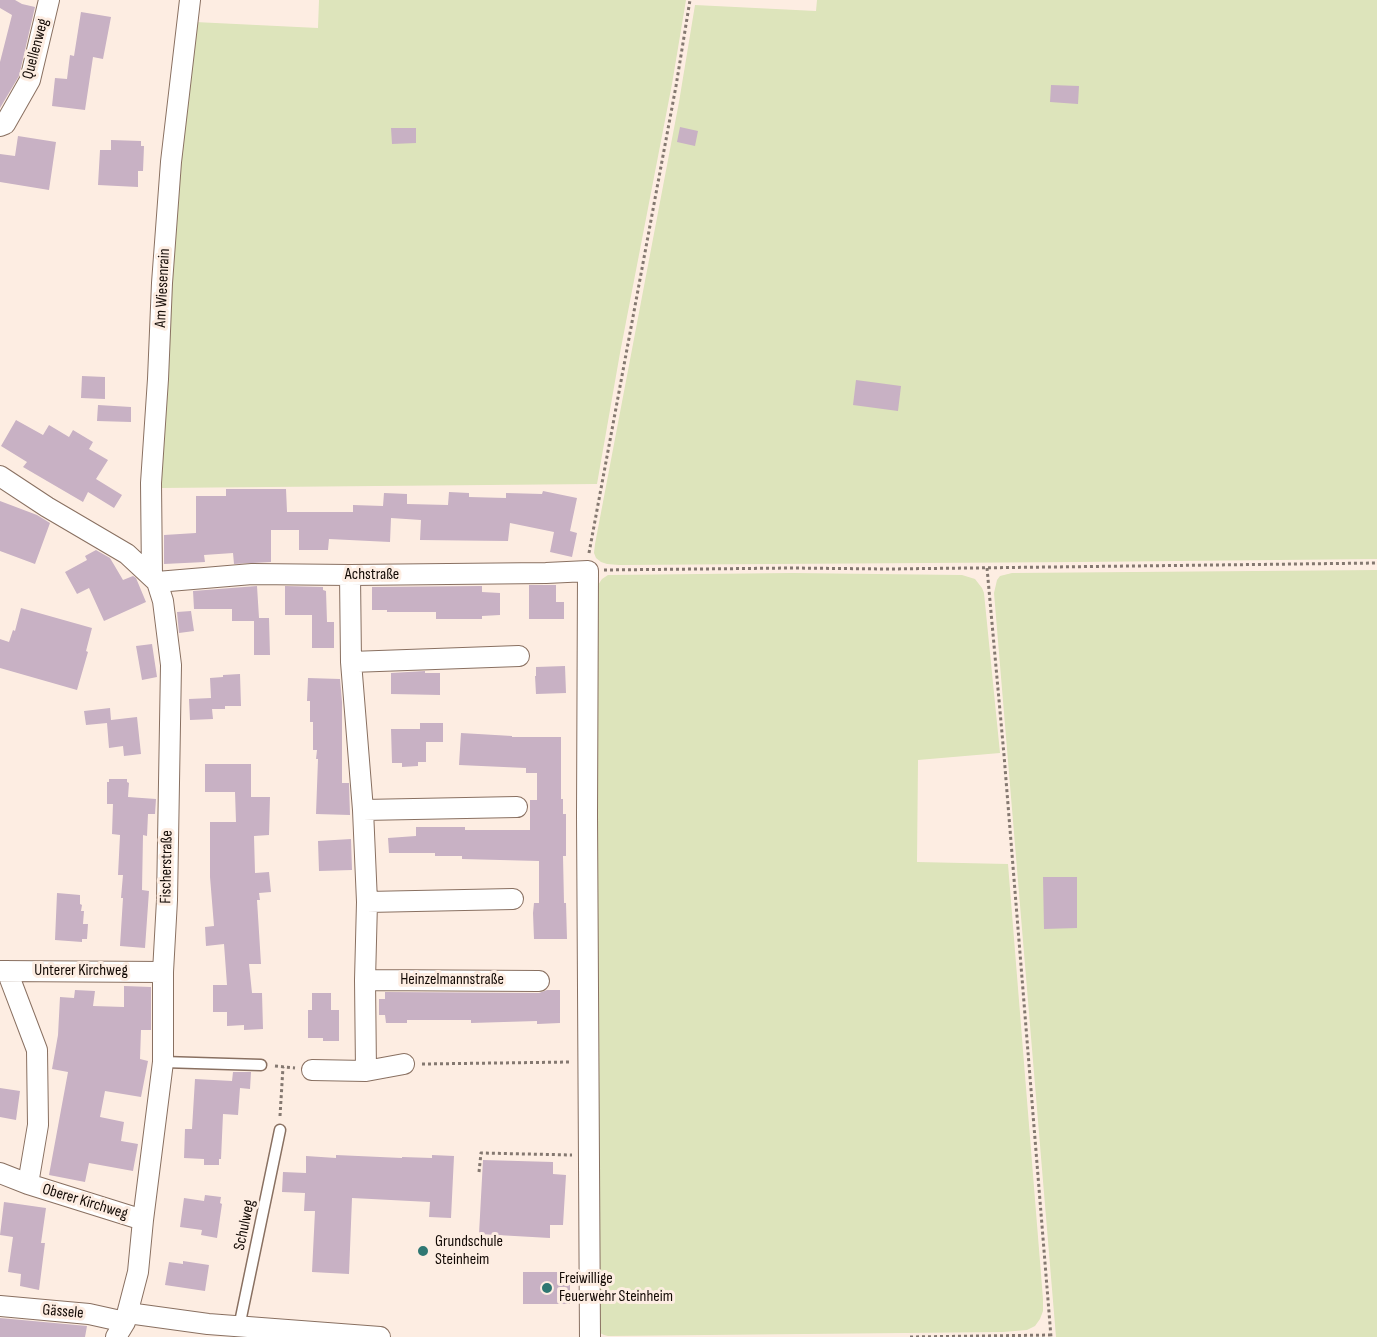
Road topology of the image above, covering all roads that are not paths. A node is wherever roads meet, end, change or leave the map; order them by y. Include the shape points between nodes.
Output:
1 (49, 0) edge
2 (190, 0) edge
3 (0, 126) edge
4 (0, 476) edge
5 (350, 575) junction
6 (154, 579) junction
7 (519, 656) dead end
8 (351, 662) junction
9 (517, 807) dead end
10 (363, 810) junction
11 (513, 899) dead end
12 (367, 902) junction
13 (4, 971) edge
14 (163, 972) junction
15 (365, 980) junction
16 (539, 981) dead end
17 (164, 1062) junction
18 (404, 1064) road end
19 (261, 1065) road end
20 (312, 1070) road end
21 (366, 1071) junction
22 (280, 1130) road end
23 (0, 1173) edge
24 (28, 1184) junction
25 (142, 1220) junction
26 (0, 1306) edge
27 (123, 1324) edge
28 (240, 1327) junction
29 (208, 1330) edge
30 (377, 1337) edge
31 (590, 1337) edge

1 - 3 street, Quellenweg via 30,80 5,124
2 - 6 street, Am Wiesenrain via 162,283 151,483
4 - 6 street via 127,554
5 - 6 street, Achstraße
5 - 8 street
5 - 31 street, Achstraße via 588,571
6 - 14 street, Fischerstraße via 164,601 171,665
7 - 8 street
8 - 10 street
9 - 10 street
10 - 12 street
11 - 12 street
12 - 15 street
13 - 14 street, Unterer Kirchweg
13 - 24 street, Oberer Kirchweg via 37,1050 38,1125
14 - 17 street, Fischerstraße
15 - 16 street, Heinzelmannstraße
15 - 21 street
17 - 19 lane
17 - 25 street, Fischerstraße
18 - 21 street
20 - 21 street
22 - 28 lane, Schulweg
23 - 24 street, Oberer Kirchweg
24 - 25 street, Oberer Kirchweg
25 - 27 street, Fischerstraße via 138,1272
26 - 27 street, Gässele via 89,1314
27 - 29 street, Gässele
28 - 29 street, Gässele
28 - 30 street, Gässele

